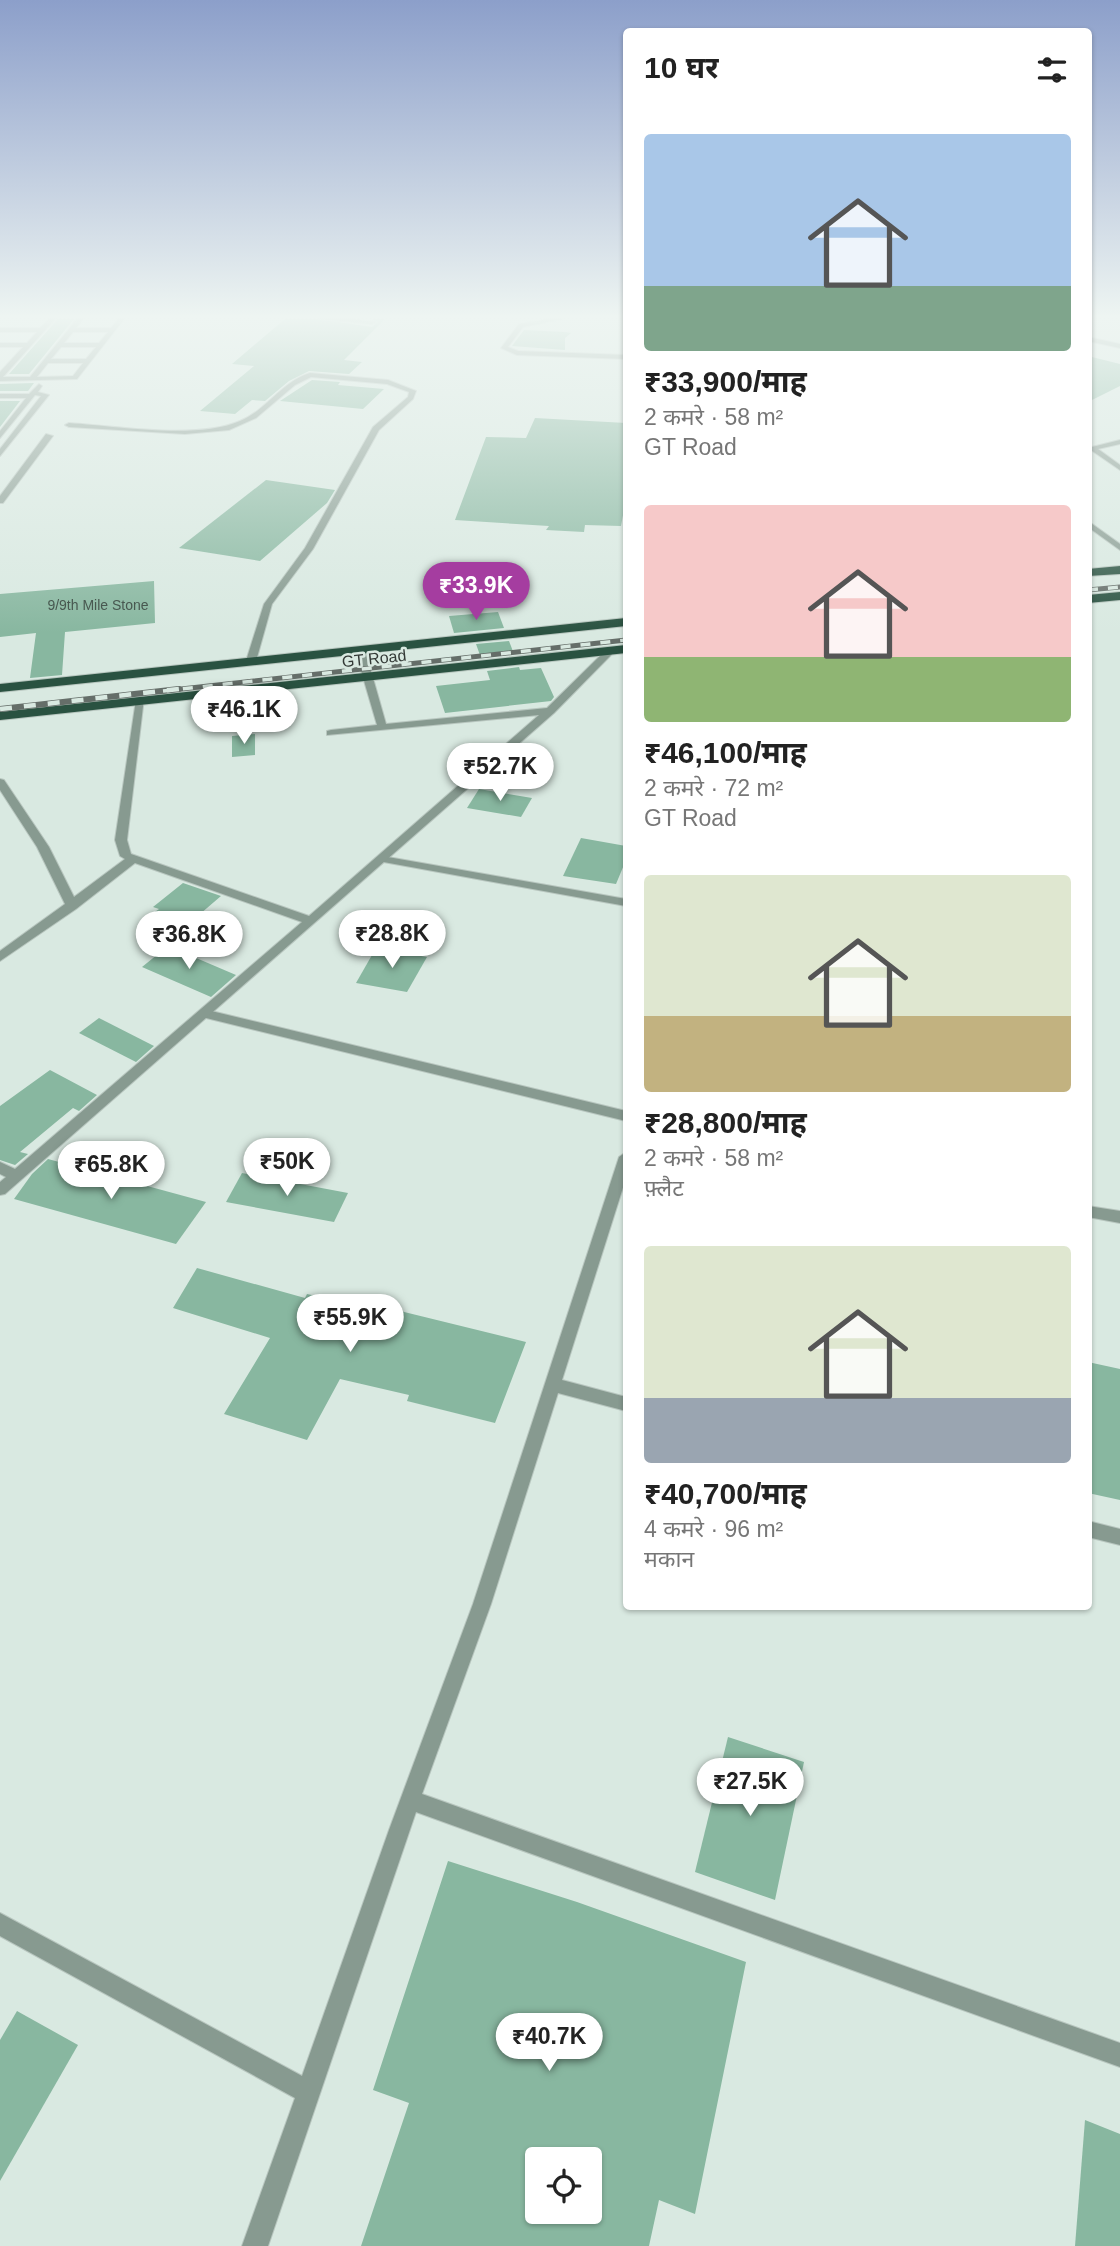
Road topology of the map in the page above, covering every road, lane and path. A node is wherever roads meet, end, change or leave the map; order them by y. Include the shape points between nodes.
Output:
1 (24, 424) edge
2 (239, 424) edge
3 (382, 424) edge
4 (69, 425) dead end
5 (48, 436) dead end
6 (1120, 442) edge
7 (0, 454) edge
8 (1120, 468) edge
9 (0, 501) edge
10 (1092, 526) edge
11 (1120, 548) edge
12 (1120, 570) edge
13 (1092, 573) edge
14 (1120, 596) edge
15 (1092, 599) edge
16 (623, 622) edge
17 (623, 649) edge
18 (359, 650) junction
19 (610, 651) junction
20 (251, 661) junction
21 (369, 676) junction
22 (0, 688) edge
23 (141, 700) junction
24 (550, 711) junction
25 (0, 716) edge
26 (382, 727) junction
27 (331, 733) dead end
28 (0, 783) edge
29 (132, 859) junction
30 (382, 859) junction
31 (623, 902) edge
32 (72, 906) junction
33 (308, 920) junction
34 (3, 951) edge
35 (203, 1013) junction
36 (623, 1115) edge
37 (0, 1167) edge
38 (623, 1167) edge
39 (16, 1176) junction
40 (0, 1190) edge
41 (1092, 1212) edge
42 (1120, 1217) edge
43 (555, 1385) junction
44 (623, 1403) edge
45 (1092, 1529) edge
46 (1120, 1537) edge
47 (410, 1800) junction
48 (0, 1924) edge
49 (1120, 2055) edge
50 (308, 2092) junction
51 (255, 2246) edge

1 - 7 street
2 - 4 street via 197,431
3 - 20 street via 309,549 268,604
5 - 9 street
6 - 8 street via 1092,448
10 - 11 street
12 - 13 highway
14 - 15 highway
16 - 18 highway, GT Road
17 - 19 highway, GT Road
18 - 20 highway, GT Road
18 - 21 street
19 - 21 highway, GT Road
19 - 24 street
20 - 22 highway, GT Road
21 - 23 highway, GT Road
21 - 26 street
23 - 25 highway, GT Road
23 - 29 street via 121,839 126,856
24 - 26 street
24 - 30 street
26 - 27 street
28 - 32 street via 43,848
29 - 32 street
29 - 33 street
30 - 31 street
30 - 33 street
32 - 34 street
33 - 35 street
35 - 36 street
35 - 39 street
37 - 39 street
38 - 43 street
39 - 40 street
41 - 42 street
43 - 44 street
43 - 47 street
45 - 46 street
47 - 49 street
47 - 50 street
48 - 50 street
50 - 51 street

